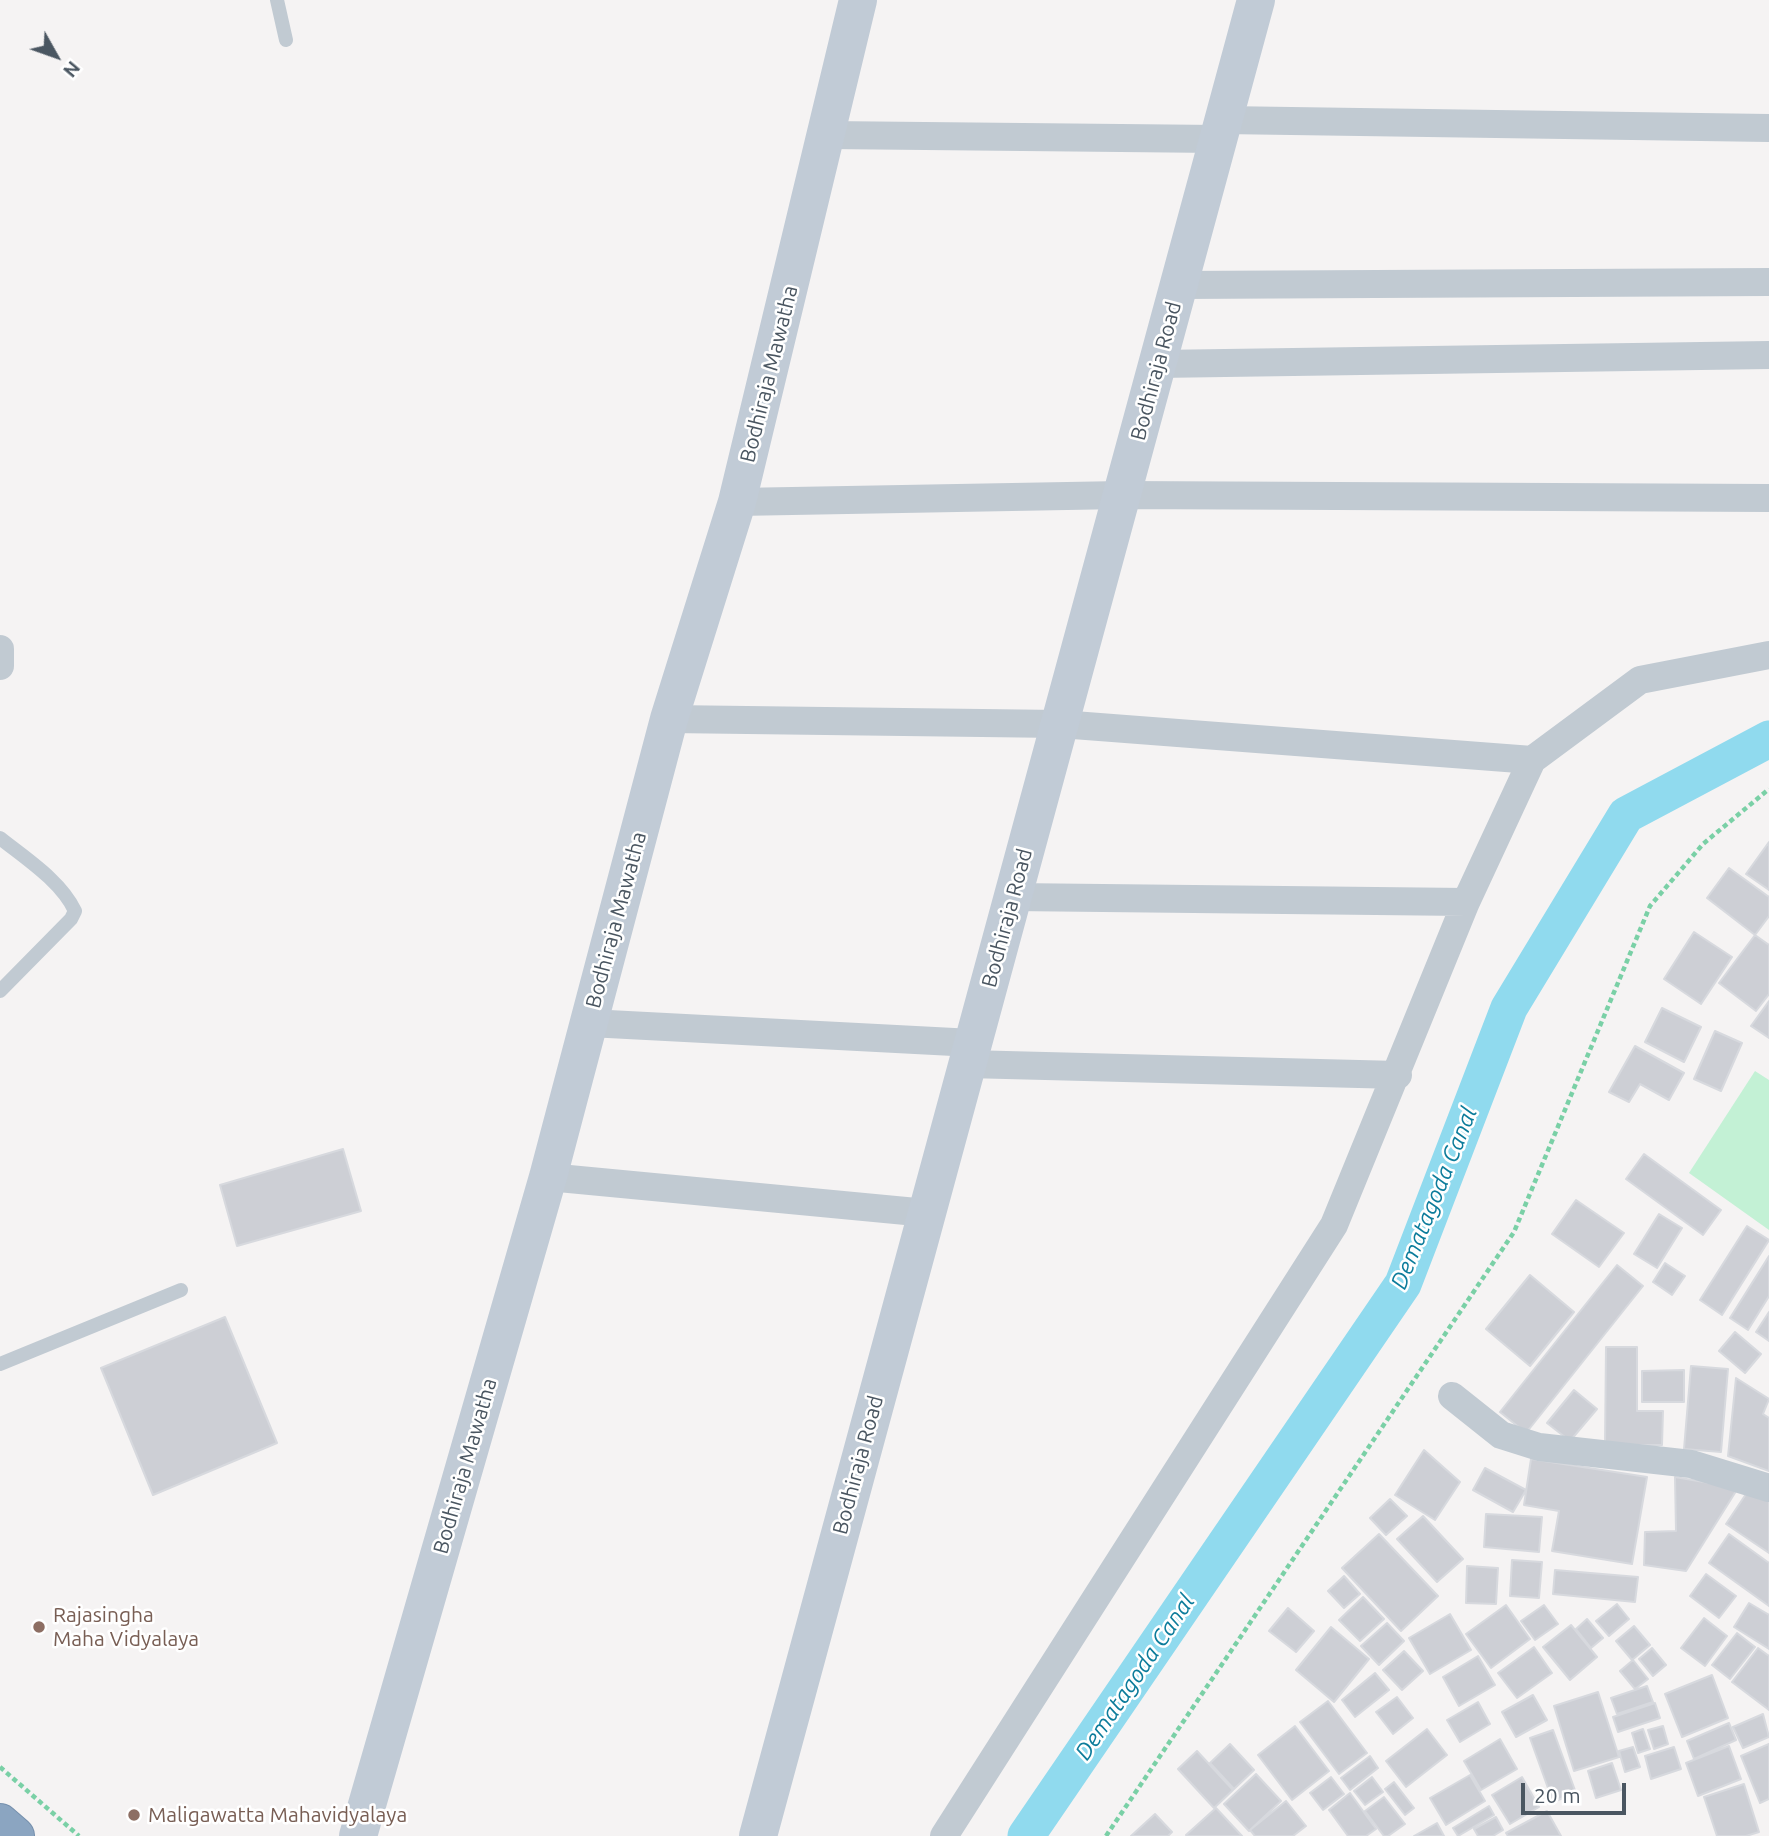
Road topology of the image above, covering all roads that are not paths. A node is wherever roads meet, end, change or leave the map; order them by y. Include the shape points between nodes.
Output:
1 (277, 0) edge
2 (858, 0) edge
3 (1256, 0) edge
4 (286, 40) dead end
5 (1769, 128) edge
6 (1221, 129) junction
7 (827, 135) junction
8 (1769, 282) edge
9 (1179, 285) junction
10 (1769, 355) edge
11 (1157, 364) junction
12 (1122, 495) junction
13 (1769, 498) edge
14 (737, 502) junction
15 (0, 649) edge
16 (1769, 655) edge
17 (0, 666) edge
18 (669, 719) junction
19 (1060, 724) junction
20 (1532, 760) junction
21 (0, 838) edge
22 (1012, 897) junction
23 (1466, 902) junction
24 (0, 991) edge
25 (589, 1023) junction
26 (970, 1054) junction
27 (1398, 1075) junction
28 (548, 1177) junction
29 (927, 1213) junction
30 (181, 1290) dead end
31 (0, 1364) edge
32 (1452, 1396) dead end
33 (1769, 1488) edge
34 (0, 1823) edge
35 (15, 1836) edge
36 (358, 1836) edge
37 (758, 1836) edge
38 (944, 1836) edge

1 - 4 lane
2 - 7 street, Bodhiraja Mawatha
3 - 6 street, Bodhiraja Road
5 - 6 street
6 - 7 street
6 - 9 street, Bodhiraja Road
7 - 14 street, Bodhiraja Mawatha
8 - 9 street
9 - 11 street, Bodhiraja Road
10 - 11 street
11 - 12 street, Bodhiraja Road
12 - 13 street
12 - 14 street
12 - 19 street, Bodhiraja Road
14 - 18 street, Bodhiraja Mawatha
15 - 17 street
16 - 20 street via 1640,680
18 - 19 street
18 - 25 street, Bodhiraja Mawatha
19 - 20 street
19 - 22 street, Bodhiraja Road
20 - 23 street
21 - 24 lane via 71,901 75,911
22 - 23 street
22 - 26 street, Bodhiraja Road
23 - 27 street
25 - 26 street
25 - 28 street, Bodhiraja Mawatha
26 - 27 street
26 - 29 street, Bodhiraja Road
27 - 38 street via 1334,1225
28 - 29 street
28 - 36 street, Bodhiraja Mawatha
29 - 37 street, Bodhiraja Road
30 - 31 lane
32 - 33 street via 1501,1435 1539,1447 1691,1464
34 - 35 highway

